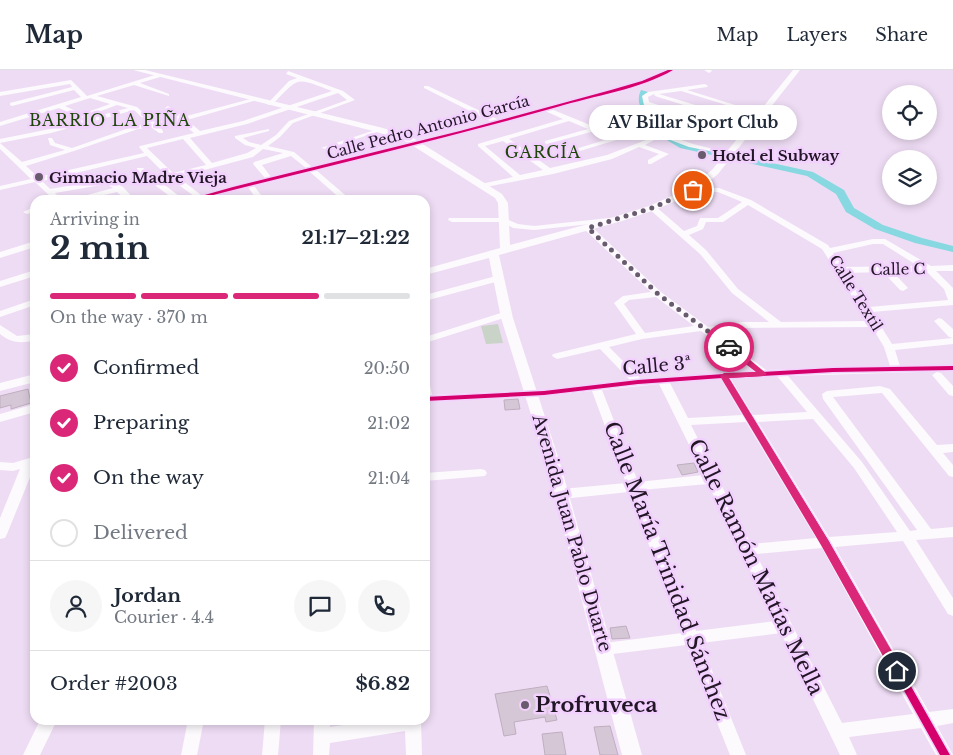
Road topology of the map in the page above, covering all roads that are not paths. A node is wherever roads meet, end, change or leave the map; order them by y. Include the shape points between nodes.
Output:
1 (136, 70) edge
2 (671, 70) edge
3 (797, 70) edge
4 (288, 73) dead end
5 (158, 76) junction
6 (305, 78) junction
7 (134, 83) junction
8 (640, 83) junction
9 (705, 86) dead end
10 (426, 87) dead end
11 (76, 88) junction
12 (338, 91) junction
13 (682, 91) junction
14 (651, 93) junction
15 (0, 94) edge
16 (167, 94) dead end
17 (89, 97) junction
18 (0, 98) edge
19 (254, 100) junction
20 (118, 103) junction
21 (646, 103) junction
22 (12, 104) junction
23 (270, 104) junction
24 (59, 106) junction
25 (135, 108) junction
26 (168, 108) dead end
27 (289, 108) junction
28 (546, 108) junction
29 (209, 112) junction
30 (313, 114) junction
31 (764, 114) junction
32 (30, 115) junction
33 (184, 119) junction
34 (570, 119) junction
35 (37, 120) dead end
36 (498, 122) junction
37 (622, 122) dead end
38 (661, 123) junction
39 (756, 123) junction
40 (0, 124) edge
41 (154, 124) junction
42 (238, 125) junction
43 (44, 126) dead end
44 (267, 130) dead end
45 (380, 130) junction
46 (594, 130) junction
47 (161, 132) dead end
48 (531, 132) junction
49 (199, 134) junction
50 (698, 134) dead end
51 (50, 135) junction
52 (628, 135) dead end
53 (746, 135) junction
54 (185, 137) junction
55 (505, 139) junction
56 (1, 140) edge
57 (650, 140) dead end
58 (547, 142) junction
59 (416, 144) junction
60 (638, 145) junction
61 (264, 147) junction
62 (324, 148) dead end
63 (72, 150) junction
64 (292, 153) junction
65 (148, 154) junction
66 (563, 154) junction
67 (726, 155) junction
68 (652, 162) dead end
69 (21, 165) junction
70 (578, 165) junction
71 (211, 166) junction
72 (140, 170) dead end
73 (312, 170) junction
74 (550, 172) junction
75 (715, 172) junction
76 (172, 176) junction
77 (518, 178) junction
78 (37, 179) junction
79 (270, 180) junction
80 (250, 185) junction
81 (484, 186) junction
82 (0, 188) edge
83 (120, 188) junction
84 (693, 190) junction
85 (719, 190) junction
86 (50, 191) junction
87 (54, 195) edge
88 (93, 195) edge
89 (126, 195) edge
90 (173, 195) edge
91 (196, 195) edge
92 (215, 195) edge
93 (257, 195) edge
94 (341, 195) edge
95 (748, 202) junction
96 (652, 208) junction
97 (618, 219) junction
98 (452, 220) dead end
99 (504, 220) junction
100 (588, 228) junction
101 (683, 234) junction
102 (30, 246) edge
103 (830, 251) junction
104 (499, 252) junction
105 (0, 255) edge
106 (928, 268) junction
107 (953, 268) edge
108 (430, 270) edge
109 (842, 270) junction
110 (886, 270) junction
111 (30, 275) edge
112 (496, 280) junction
113 (0, 284) edge
114 (903, 288) dead end
115 (658, 294) junction
116 (430, 297) edge
117 (953, 302) edge
118 (30, 304) edge
119 (867, 310) junction
120 (0, 314) edge
121 (504, 315) junction
122 (939, 322) dead end
123 (875, 324) junction
124 (780, 326) junction
125 (705, 329) junction
126 (3, 332) edge
127 (953, 335) edge
128 (642, 336) junction
129 (30, 338) edge
130 (430, 338) edge
131 (953, 341) edge
132 (602, 345) junction
133 (889, 348) junction
134 (557, 356) dead end
135 (896, 368) junction
136 (953, 368) edge
137 (780, 373) junction
138 (763, 374) junction
139 (937, 375) dead end
140 (724, 376) junction
141 (30, 379) edge
142 (663, 380) junction
143 (638, 382) junction
144 (0, 387) edge
145 (596, 387) junction
146 (532, 393) junction
147 (953, 393) edge
148 (430, 399) edge
149 (30, 409) edge
150 (817, 415) junction
151 (0, 418) edge
152 (750, 420) junction
153 (684, 422) junction
154 (953, 448) edge
155 (934, 449) junction
156 (30, 463) edge
157 (30, 465) edge
158 (0, 466) edge
159 (481, 473) dead end
160 (953, 474) edge
161 (430, 477) edge
162 (712, 479) junction
163 (636, 488) junction
164 (562, 494) junction
165 (7, 503) edge
166 (953, 532) edge
167 (0, 534) edge
168 (928, 535) junction
169 (907, 536) junction
170 (824, 542) junction
171 (748, 548) junction
172 (953, 610) edge
173 (784, 626) junction
174 (691, 638) junction
175 (605, 649) junction
176 (953, 716) edge
177 (924, 719) junction
178 (46, 725) edge
179 (195, 725) edge
180 (273, 725) edge
181 (361, 725) edge
182 (413, 725) edge
183 (322, 728) edge
184 (837, 731) junction
185 (31, 755) edge
186 (189, 755) edge
187 (270, 755) edge
188 (321, 755) edge
189 (414, 755) edge
190 (632, 755) edge
191 (738, 755) edge
192 (849, 755) edge
193 (946, 755) edge

1 - 5 main road, Avenida Juan Pablo Duarte
2 - 8 street, Calle Pedro Antonio García
3 - 31 main road
4 - 6 street
5 - 7 street
5 - 19 main road, Avenida Juan Pablo Duarte
6 - 12 street
6 - 23 street via 291,82
7 - 16 street
7 - 17 street
8 - 14 street
8 - 28 street, Calle Pedro Antonio García
9 - 13 street
10 - 36 street
11 - 15 street via 71,82
11 - 17 street via 81,95
11 - 22 street
12 - 27 street
12 - 30 street via 352,99
13 - 14 street
13 - 31 street
14 - 21 street via 645,96
14 - 39 street
17 - 20 street
17 - 24 street
18 - 22 street
19 - 23 main road, Avenida Juan Pablo Duarte
19 - 29 street
20 - 24 street via 82,116
20 - 25 street
21 - 38 street via 649,112
21 - 53 street
22 - 32 street
23 - 27 main road, Avenida Juan Pablo Duarte
24 - 32 street
25 - 41 street
25 - 51 street
26 - 33 street
27 - 30 main road, Avenida Juan Pablo Duarte
27 - 42 street
28 - 34 street
28 - 36 street, Calle Pedro Antonio García
29 - 33 street
29 - 42 street
30 - 45 main road, Avenida Juan Pablo Duarte
30 - 61 street via 290,123
31 - 39 main road
32 - 35 street
32 - 40 street
33 - 41 street
33 - 49 street
34 - 46 street
34 - 48 street
36 - 59 street, Calle Pedro Antonio García
37 - 46 street
38 - 50 street
38 - 67 street via 664,135 674,141
39 - 53 main road
41 - 47 street
41 - 63 street via 114,133
42 - 49 street
43 - 51 street
44 - 61 street via 237,137 247,144
45 - 59 main road, Avenida Juan Pablo Duarte
45 - 62 street
46 - 58 street
48 - 55 street
48 - 58 street
49 - 54 street
51 - 56 street
51 - 63 street via 52,144
52 - 66 street
53 - 67 main road
54 - 65 street via 142,147
54 - 71 street
55 - 74 street
55 - 77 street via 480,145
56 - 69 street
57 - 60 street
58 - 66 street
59 - 73 street, Calle Pedro Antonio García
59 - 81 main road, Avenida Juan Pablo Duarte
60 - 68 street via 665,154
60 - 70 street
61 - 64 street
61 - 71 street via 250,155
63 - 69 street
64 - 73 street
64 - 79 street via 257,164
65 - 76 street
65 - 78 street
66 - 70 street
67 - 75 main road
69 - 78 street
70 - 74 street
71 - 76 street
72 - 90 street
73 - 79 street, Calle Pedro Antonio García
73 - 94 street
74 - 77 street
75 - 84 main road
75 - 85 street via 715,186
76 - 91 street
77 - 81 street
78 - 82 street
78 - 86 street
79 - 80 street, Calle Pedro Antonio García
80 - 92 street, Calle Pedro Antonio García
80 - 93 street
81 - 99 main road, Avenida Juan Pablo Duarte via 499,196
83 - 86 street via 102,181
83 - 88 street
83 - 89 street
84 - 85 street, Calle Textil
84 - 96 main road
85 - 95 street, Calle Textil
86 - 87 street
95 - 101 street via 720,220 703,220 700,227
95 - 103 street, Calle Textil
96 - 97 main road
96 - 101 street
97 - 99 street via 534,228 516,226
97 - 100 main road
98 - 99 street
99 - 104 main road, Avenida Juan Pablo Duarte
100 - 104 main road
100 - 115 street
101 - 124 street via 703,252 735,291
102 - 105 street
103 - 106 street via 881,241
103 - 109 street, Calle Textil
104 - 108 main road
104 - 112 main road, Avenida Juan Pablo Duarte
106 - 107 street, Calle C
106 - 110 street, Calle C
106 - 117 street via 948,288
109 - 110 street, Calle C
109 - 119 street, Calle Textil
110 - 114 street
111 - 113 street
112 - 116 street
112 - 121 main road, Avenida Juan Pablo Duarte
115 - 125 street
115 - 128 street via 626,298 619,303
117 - 119 street
118 - 120 street
119 - 123 street, Calle Textil
121 - 130 street
121 - 146 main road, Avenida Juan Pablo Duarte
122 - 127 street
123 - 124 street
123 - 133 street, Calle Textil
124 - 125 street via 742,324
125 - 128 street
125 - 138 street
126 - 129 street via 15,340
128 - 132 street
131 - 133 street
132 - 134 street
132 - 143 street
133 - 135 street, Calle Textil
135 - 136 street, Calle 3ª
135 - 137 street, Calle 3ª
137 - 138 street, Calle 3ª
137 - 150 street
138 - 140 street, Calle 3ª
139 - 147 street
140 - 142 street, Calle 3ª
140 - 152 street
141 - 144 main road
142 - 143 street, Calle 3ª
142 - 153 street, Calle Ramón Matías Mella
143 - 145 street, Calle 3ª
145 - 146 street, Calle 3ª
145 - 163 street, Calle María Trinidad Sánchez
146 - 148 street, Calle 3ª
146 - 164 main road, Avenida Juan Pablo Duarte
149 - 151 street
150 - 152 street
150 - 169 street via 858,465
152 - 153 street
152 - 170 street
153 - 162 street, Calle Ramón Matías Mella
154 - 155 street
155 - 160 street
155 - 168 street via 886,391 827,394
156 - 158 street
157 - 165 street
159 - 161 street
162 - 163 street
162 - 171 street, Calle Ramón Matías Mella
163 - 164 street
163 - 174 street, Calle María Trinidad Sánchez
164 - 175 main road, Avenida Juan Pablo Duarte
165 - 167 street
166 - 168 street
168 - 169 street
169 - 170 street
169 - 172 street
170 - 171 street
170 - 177 street
171 - 173 street, Calle Ramón Matías Mella
173 - 174 street
173 - 184 street, Calle Ramón Matías Mella
174 - 175 street
174 - 191 street, Calle María Trinidad Sánchez
175 - 190 main road, Avenida Juan Pablo Duarte
176 - 177 street
177 - 184 street
177 - 193 street
178 - 185 street
179 - 186 street
180 - 187 street
181 - 183 street
182 - 189 street
183 - 188 street
184 - 192 street, Calle Ramón Matías Mella

